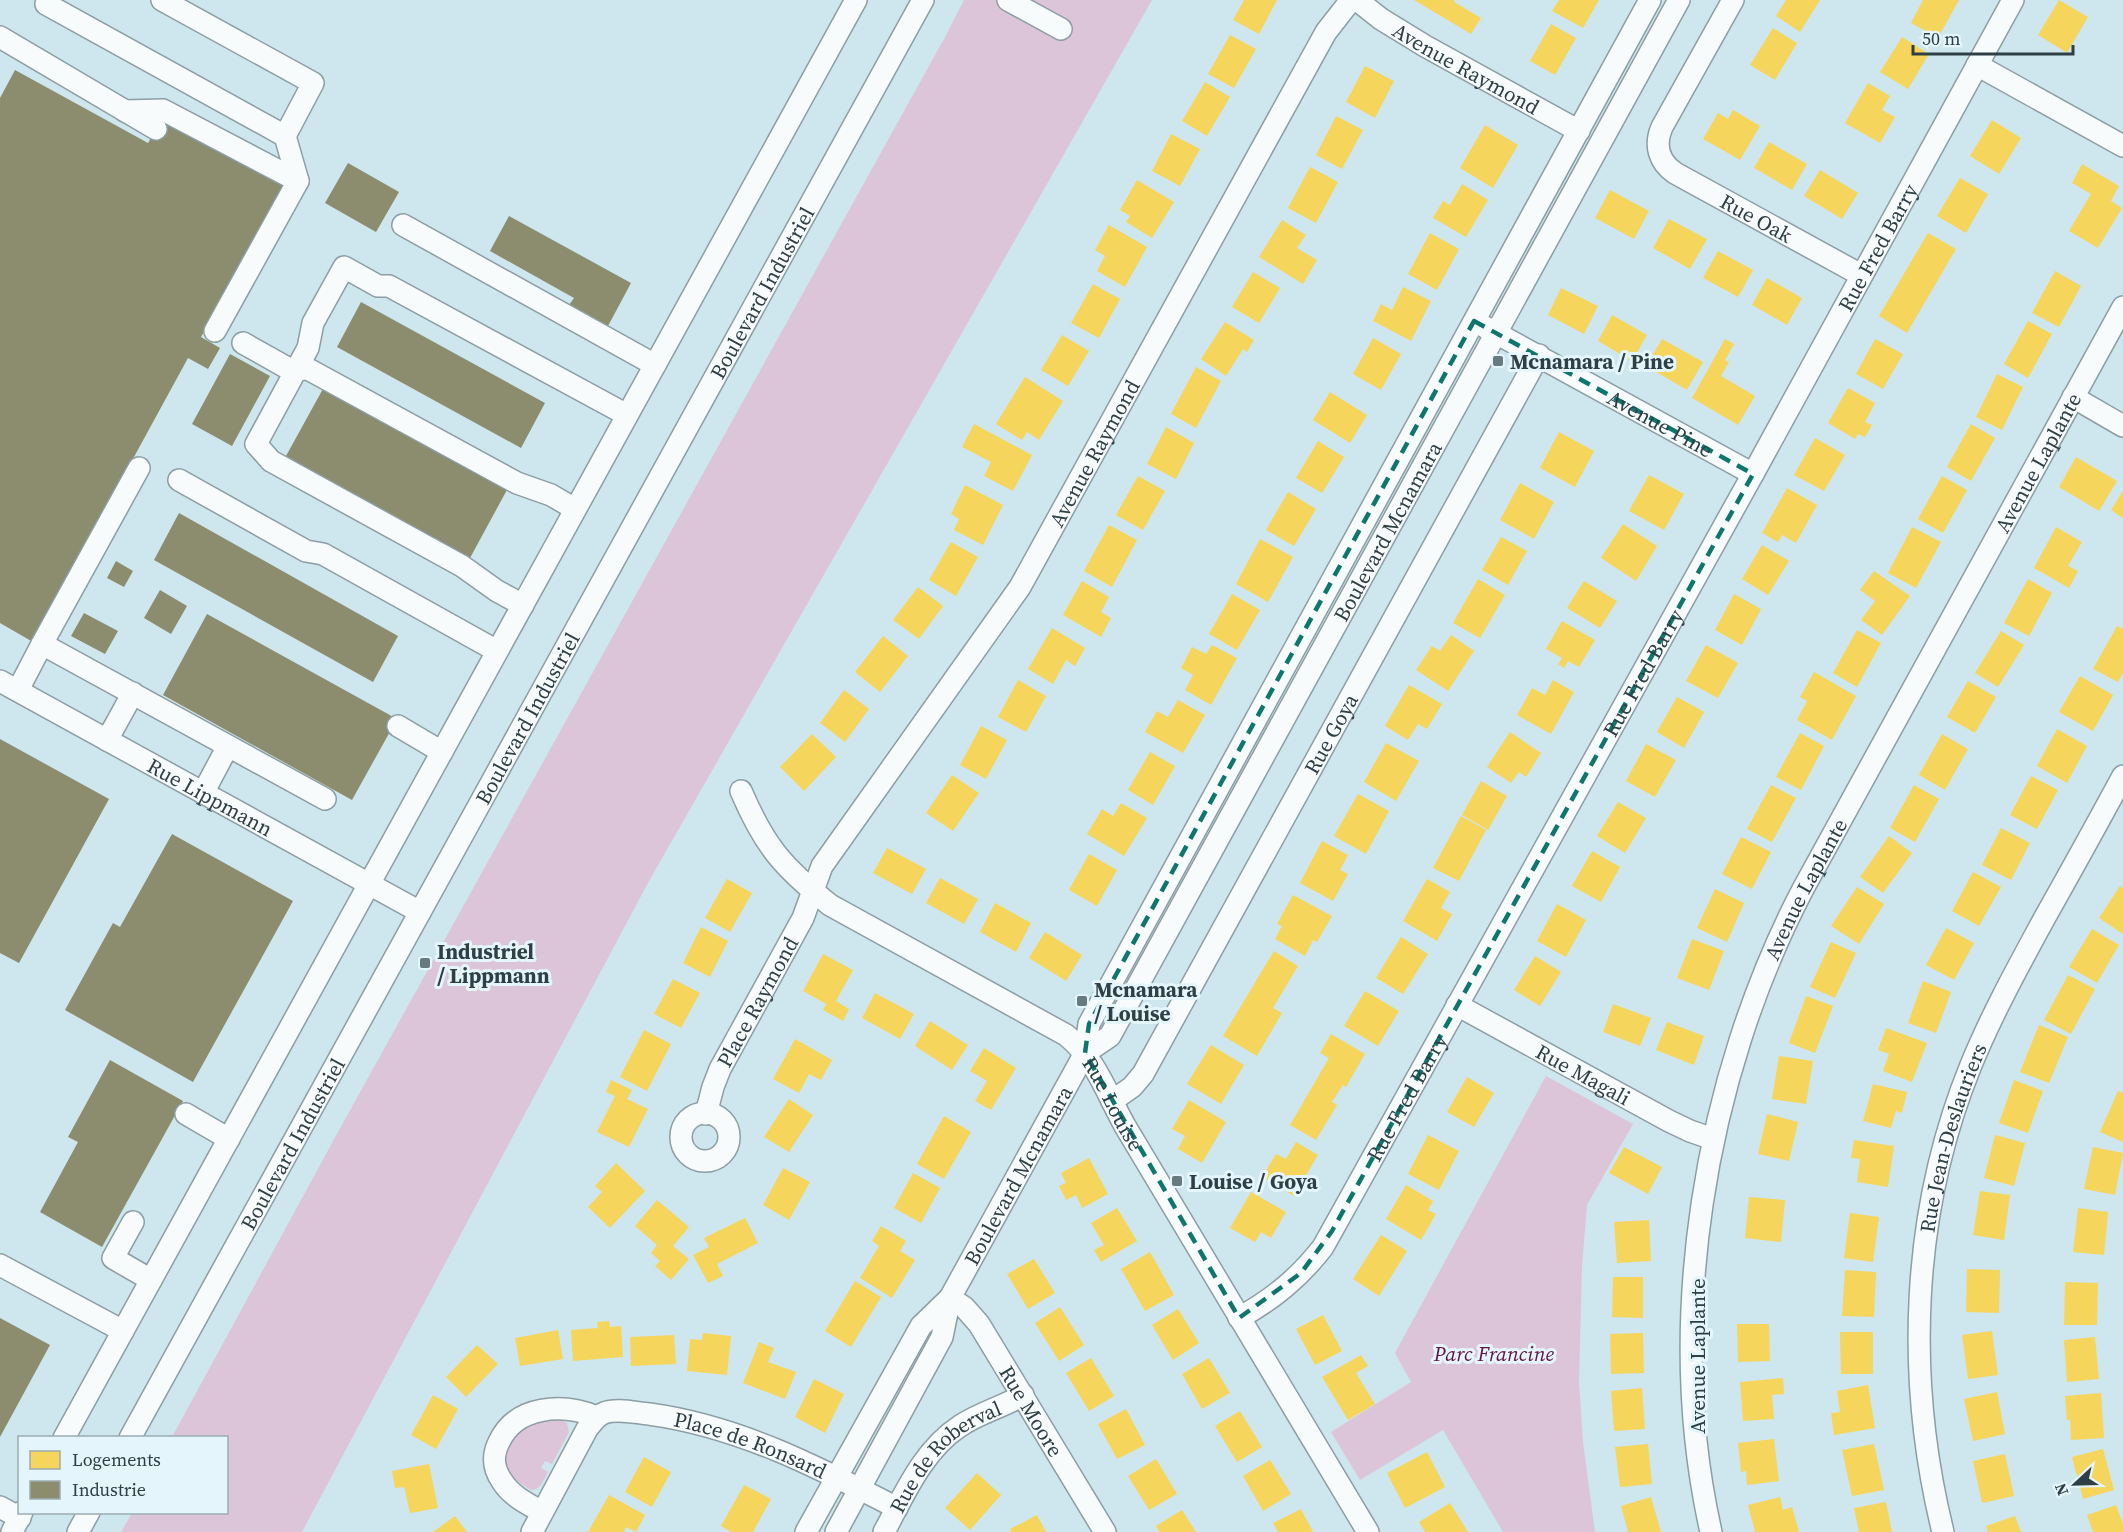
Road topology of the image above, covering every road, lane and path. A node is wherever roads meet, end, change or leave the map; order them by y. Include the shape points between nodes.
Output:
1 (49, 0) edge
2 (162, 0) edge
3 (856, 0) edge
4 (923, 0) edge
5 (1008, 0) edge
6 (1351, 0) edge
7 (1357, 0) edge
8 (1650, 0) edge
9 (1679, 0) edge
10 (1733, 0) edge
11 (2013, 0) edge
12 (1060, 29) dead end
13 (0, 37) edge
14 (1977, 65) junction
15 (125, 111) junction
16 (156, 129) dead end
17 (1579, 131) junction
18 (285, 136) junction
19 (2123, 146) edge
20 (298, 181) junction
21 (403, 225) dead end
22 (1861, 275) junction
23 (2123, 307) edge
24 (1474, 321) junction
25 (215, 331) dead end
26 (1496, 333) junction
27 (243, 343) dead end
28 (1539, 355) junction
29 (655, 365) junction
30 (296, 369) junction
31 (2073, 397) junction
32 (627, 415) junction
33 (2123, 426) edge
34 (139, 468) dead end
35 (1753, 474) junction
36 (179, 480) dead end
37 (575, 509) junction
38 (523, 605) junction
39 (42, 644) junction
40 (497, 651) junction
41 (9, 686) edge
42 (133, 693) junction
43 (398, 726) dead end
44 (107, 740) junction
45 (228, 746) junction
46 (442, 752) junction
47 (2123, 776) edge
48 (741, 791) dead end
49 (202, 793) junction
50 (325, 800) dead end
51 (370, 884) junction
52 (813, 891) junction
53 (420, 912) junction
54 (1457, 1005) junction
55 (1085, 1053) junction
56 (1112, 1101) junction
57 (186, 1114) dead end
58 (706, 1114) dead end
59 (1713, 1138) junction
60 (229, 1139) junction
61 (133, 1222) dead end
62 (0, 1265) edge
63 (151, 1280) junction
64 (951, 1298) junction
65 (1239, 1318) junction
66 (123, 1331) junction
67 (1023, 1395) junction
68 (597, 1417) junction
69 (65, 1436) edge
70 (131, 1436) edge
71 (837, 1476) junction
72 (860, 1488) junction
73 (0, 1507) edge
74 (897, 1508) junction
75 (542, 1512) junction
76 (88, 1514) edge
77 (18, 1521) edge
78 (78, 1532) edge
79 (532, 1532) edge
80 (806, 1532) edge
81 (836, 1532) edge
82 (884, 1532) edge
83 (1106, 1532) edge
84 (1368, 1532) edge
85 (1711, 1532) edge
86 (1942, 1532) edge

1 - 18 street via 46,4
2 - 18 street via 314,83
3 - 29 street
4 - 53 street, Boulevard Industriel
5 - 12 street
6 - 52 street, Avenue Raymond via 1326,32 1020,587 825,862
7 - 17 street, Avenue Raymond via 1416,41
8 - 17 street, Boulevard Mcnamara
9 - 26 street, Boulevard Mcnamara
10 - 22 street, Rue Oak via 1662,128 1659,153 1675,172
11 - 14 street, Rue Fred Barry
13 - 15 street
14 - 19 street
14 - 22 street, Rue Fred Barry
15 - 16 street
15 - 20 street via 163,110
17 - 24 street, Boulevard Mcnamara
18 - 20 street
20 - 25 street
21 - 29 street
22 - 35 street, Rue Fred Barry
23 - 31 street, Avenue Laplante
24 - 26 street, Avenue Pine
24 - 55 street, Boulevard Mcnamara via 1089,1024
26 - 28 street, Avenue Pine
26 - 55 street, Boulevard Mcnamara via 1110,1036
27 - 30 street via 291,370
28 - 35 street, Avenue Pine
28 - 56 street, Rue Goya via 1143,1074
29 - 32 street
30 - 32 street via 308,348 313,323 344,267 378,286 389,286
30 - 37 street via 308,369 517,483
30 - 38 street via 256,444 271,462 462,566
31 - 33 street
31 - 59 street, Avenue Laplante via 1782,930 1748,1019
32 - 37 street
34 - 39 street
35 - 54 street, Rue Fred Barry
36 - 40 street via 306,551 323,554
37 - 38 street
38 - 40 street
39 - 41 street
39 - 42 street
40 - 46 street
41 - 44 street, Rue Lippmann
42 - 44 street
42 - 45 street
43 - 46 street
44 - 49 street, Rue Lippmann
45 - 49 street
45 - 50 street
46 - 51 street
47 - 86 street, Rue Jean-Deslauriers via 1990,1021 1962,1091 1940,1164 1923,1263 1919,1356 1925,1440
48 - 52 street, Rue Louise via 772,851
49 - 51 street, Rue Lippmann
51 - 53 street, Rue Lippmann
51 - 60 street
52 - 55 street, Rue Louise via 835,908 1066,1035
52 - 58 street, Place Raymond via 803,918 720,1069
53 - 70 street, Boulevard Industriel
54 - 59 street, Rue Magali via 1669,1121
54 - 65 street, Rue Fred Barry via 1323,1247 1288,1286
55 - 56 street, Rue Louise
55 - 64 street, Boulevard Mcnamara
56 - 65 street, Rue Louise
57 - 60 street
59 - 85 street, Avenue Laplante via 1699,1231 1692,1349 1696,1430
60 - 63 street
61 - 63 street via 112,1246 113,1258
62 - 66 street
63 - 66 street
64 - 67 street, Rue Moore via 974,1317
64 - 71 street, Boulevard Mcnamara via 921,1326
64 - 72 street, Boulevard Mcnamara via 942,1337
65 - 84 street, Rue Louise
66 - 69 street
67 - 74 street, Rue de Roberval via 948,1435 920,1467
67 - 83 street, Rue Moore
68 - 71 street, Place de Ronsard via 621,1411 703,1424 764,1444
68 - 75 street
68 - 75 street, Place de Ronsard via 569,1410 536,1412 516,1419 503,1433 494,1456 498,1475 506,1488
71 - 72 street, Place de Ronsard
71 - 80 street, Boulevard Mcnamara
72 - 74 street, Place de Ronsard
72 - 81 street, Boulevard Mcnamara
73 - 77 street
74 - 82 street, Rue de Roberval
75 - 79 street
76 - 78 street

